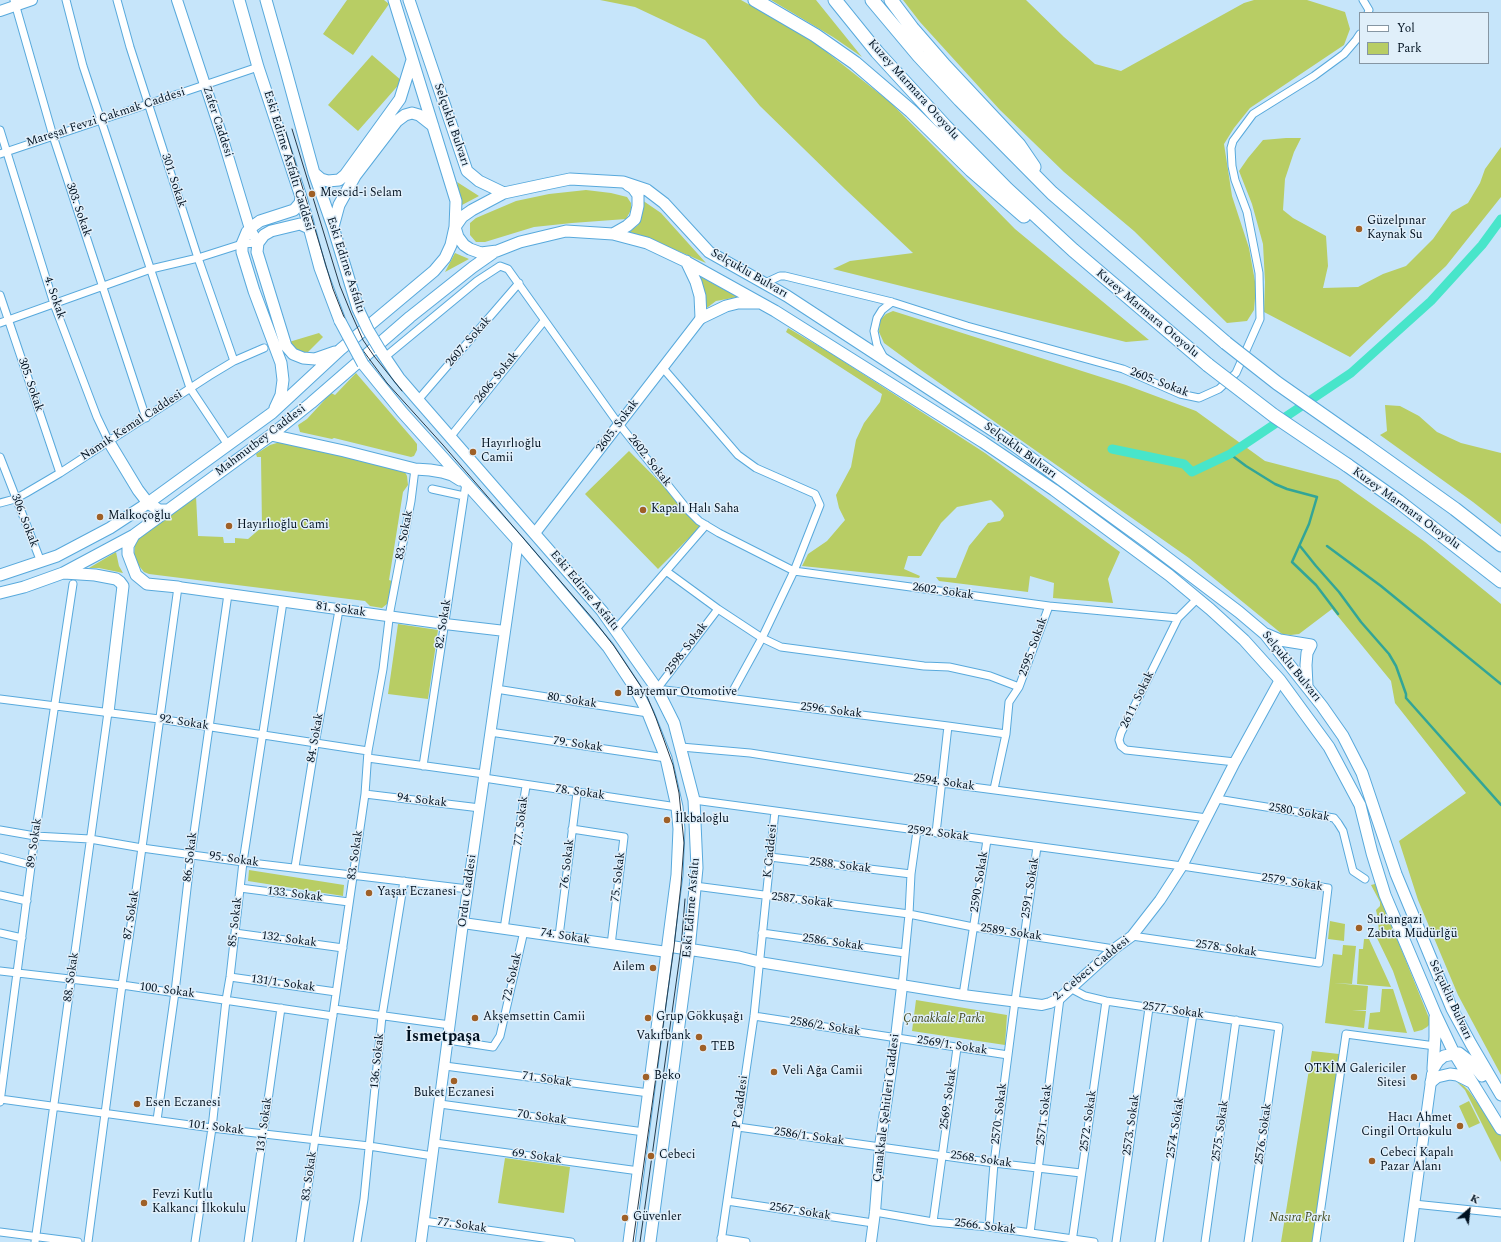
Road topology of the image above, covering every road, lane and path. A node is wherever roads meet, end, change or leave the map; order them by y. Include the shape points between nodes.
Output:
1 (32, 0) edge
2 (66, 0) edge
3 (117, 0) edge
4 (177, 0) edge
5 (239, 0) edge
6 (266, 0) edge
7 (394, 0) edge
8 (409, 0) edge
9 (755, 0) edge
10 (835, 0) edge
11 (872, 0) edge
12 (891, 0) edge
13 (1364, 0) edge
14 (15, 3) edge
15 (0, 11) edge
16 (1368, 12) edge
17 (1359, 36) edge
18 (412, 60) junction
19 (258, 67) junction
20 (205, 85) junction
21 (148, 104) junction
22 (100, 120) junction
23 (433, 126) junction
24 (0, 130) edge
25 (53, 136) junction
26 (4, 153) edge
27 (314, 172) junction
28 (624, 182) junction
29 (504, 193) junction
30 (1052, 193) junction
31 (301, 197) junction
32 (333, 227) junction
33 (455, 227) junction
34 (309, 228) junction
35 (250, 229) junction
36 (613, 234) junction
37 (258, 243) junction
38 (242, 244) junction
39 (1073, 250) junction
40 (497, 251) junction
41 (198, 258) junction
42 (685, 261) junction
43 (152, 269) junction
44 (519, 283) junction
45 (766, 283) junction
46 (103, 286) junction
47 (0, 296) edge
48 (892, 302) junction
49 (761, 303) junction
50 (54, 304) junction
51 (701, 318) junction
52 (8, 320) junction
53 (340, 321) joint
54 (544, 321) junction
55 (0, 323) edge
56 (264, 348) dead end
57 (341, 349) junction
58 (382, 354) junction
59 (886, 360) junction
60 (234, 361) junction
61 (662, 367) junction
62 (190, 388) junction
63 (418, 400) junction
64 (272, 413) junction
65 (146, 418) junction
66 (620, 424) junction
67 (271, 435) junction
68 (450, 436) junction
69 (109, 442) junction
70 (228, 445) junction
71 (0, 457) edge
72 (415, 468) junction
73 (60, 474) junction
74 (466, 483) junction
75 (432, 490) dead end
76 (464, 496) junction
77 (15, 499) junction
78 (0, 503) edge
79 (148, 503) junction
80 (168, 510) junction
81 (706, 525) junction
82 (535, 534) junction
83 (134, 535) junction
84 (518, 541) junction
85 (1501, 545) edge
86 (41, 562) junction
87 (666, 571) junction
88 (794, 571) junction
89 (63, 573) junction
90 (0, 575) edge
91 (1501, 581) edge
92 (73, 584) dead end
93 (178, 587) junction
94 (0, 593) edge
95 (228, 594) junction
96 (1197, 599) junction
97 (283, 602) junction
98 (1049, 606) junction
99 (718, 609) junction
100 (339, 610) junction
101 (390, 616) junction
102 (1178, 618) junction
103 (445, 624) junction
104 (616, 629) junction
105 (505, 631) junction
106 (1265, 634) junction
107 (762, 638) junction
108 (1280, 680) junction
109 (1019, 687) junction
110 (1308, 687) junction
111 (496, 689) junction
112 (657, 689) junction
113 (729, 698) junction
114 (0, 699) edge
115 (55, 705) junction
116 (108, 712) junction
117 (648, 713) junction
118 (160, 719) junction
119 (948, 726) junction
120 (209, 727) junction
121 (490, 732) junction
122 (1006, 734) junction
123 (262, 735) junction
124 (315, 744) junction
125 (681, 747) junction
126 (368, 755) junction
127 (666, 758) junction
128 (1235, 762) junction
129 (423, 766) junction
130 (484, 776) junction
131 (942, 783) junction
132 (526, 786) junction
133 (994, 789) junction
134 (577, 793) junction
135 (365, 794) junction
136 (1217, 799) junction
137 (694, 800) junction
138 (677, 807) junction
139 (480, 808) junction
140 (774, 811) junction
141 (1207, 818) junction
142 (0, 830) edge
143 (572, 830) junction
144 (917, 831) junction
145 (936, 833) junction
146 (35, 836) junction
147 (90, 839) junction
148 (986, 840) junction
149 (1037, 846) junction
150 (142, 848) junction
151 (191, 854) junction
152 (0, 857) edge
153 (770, 857) junction
154 (243, 862) junction
155 (32, 865) junction
156 (1182, 866) junction
157 (295, 867) junction
158 (911, 874) junction
159 (353, 875) junction
160 (1365, 878) dead end
161 (404, 881) junction
162 (695, 886) junction
163 (240, 888) junction
164 (468, 889) junction
165 (0, 895) edge
166 (766, 896) junction
167 (27, 901) junction
168 (349, 902) junction
169 (909, 914) junction
170 (463, 923) junction
171 (973, 927) junction
172 (507, 929) junction
173 (524, 931) junction
174 (0, 933) edge
175 (235, 933) junction
176 (762, 933) junction
177 (1024, 934) junction
178 (559, 936) junction
179 (1132, 936) junction
180 (22, 938) junction
181 (611, 945) junction
182 (343, 948) junction
183 (668, 949) junction
184 (1114, 949) junction
185 (905, 952) junction
186 (688, 953) junction
187 (759, 962) junction
188 (1319, 963) joint
189 (0, 971) edge
190 (17, 974) junction
191 (230, 976) junction
192 (72, 978) junction
193 (122, 985) junction
194 (902, 986) junction
195 (1070, 988) junction
196 (175, 992) junction
197 (336, 992) junction
198 (963, 995) junction
199 (1060, 998) junction
200 (226, 1000) junction
201 (1015, 1001) junction
202 (1106, 1001) junction
203 (281, 1008) junction
204 (1149, 1008) junction
205 (333, 1012) junction
206 (1435, 1012) junction
207 (1193, 1014) junction
208 (382, 1016) junction
209 (754, 1016) junction
210 (1236, 1020) junction
211 (450, 1025) junction
212 (1279, 1027) joint
213 (896, 1037) junction
214 (448, 1040) junction
215 (1435, 1046) junction
216 (957, 1048) junction
217 (1454, 1054) junction
218 (1008, 1055) junction
219 (445, 1066) junction
220 (1433, 1069) junction
221 (1431, 1082) junction
222 (1471, 1083) junction
223 (649, 1093) junction
224 (1501, 1096) edge
225 (0, 1100) edge
226 (440, 1104) junction
227 (53, 1106) junction
228 (105, 1112) junction
229 (157, 1120) junction
230 (738, 1127) junction
231 (212, 1128) junction
232 (1501, 1129) edge
233 (644, 1132) junction
234 (264, 1134) junction
235 (315, 1141) junction
236 (434, 1143) junction
237 (369, 1146) junction
238 (880, 1146) junction
239 (942, 1155) junction
240 (433, 1156) junction
241 (994, 1163) junction
242 (1039, 1167) junction
243 (639, 1171) junction
244 (1081, 1173) junction
245 (727, 1201) junction
246 (1414, 1204) junction
247 (875, 1212) junction
248 (1501, 1212) edge
249 (424, 1220) junction
250 (933, 1222) junction
251 (873, 1223) junction
252 (989, 1227) junction
253 (0, 1232) edge
254 (1030, 1233) junction
255 (36, 1240) edge
256 (721, 1240) edge
257 (1072, 1240) edge
258 (78, 1242) edge
259 (88, 1242) edge
260 (195, 1242) edge
261 (248, 1242) edge
262 (300, 1242) edge
263 (357, 1242) edge
264 (421, 1242) edge
265 (571, 1242) edge
266 (629, 1242) edge
267 (650, 1242) edge
268 (746, 1242) edge
269 (871, 1242) edge
270 (1094, 1242) edge
271 (1116, 1242) edge
272 (1159, 1242) edge
273 (1205, 1242) edge
274 (1248, 1242) edge
275 (1316, 1242) edge
276 (1409, 1242) edge

1 - 14 main road
2 - 22 street
3 - 21 street, 301. Sokak
4 - 20 main road, Zafer Caddesi
5 - 19 main road, Eski Edirne Asfaltı Caddesi
6 - 27 main road, Eski Edirne Asfaltı
7 - 18 main road, Selçuklu Bulvarı
8 - 29 main road, Selçuklu Bulvarı via 466,171 479,181
9 - 39 highway via 816,35 855,63 911,111 1001,197 1036,226
10 - 39 highway, Kuzey Marmara Otoyolu via 877,52 945,126 1007,189
11 - 30 highway via 960,100
12 - 30 highway via 945,66 1019,145
13 - 16 street
14 - 15 main road
14 - 25 street, 303. Sokak
17 - 48 street, 2605. Sokak via 1338,58 1314,76 1253,114 1233,141 1231,148 1234,180 1247,212 1259,273 1260,319 1236,373 1219,389 1199,398 1180,394 1122,369 967,326
18 - 23 main road, Selçuklu Bulvarı
18 - 27 main road via 400,100 345,175 339,180 328,181
19 - 20 street, Mareşal Fevzi Çakmak Caddesi
19 - 31 main road, Eski Edirne Asfaltı Caddesi
20 - 21 street, Mareşal Fevzi Çakmak Caddesi
20 - 35 main road, Zafer Caddesi
21 - 22 street, Mareşal Fevzi Çakmak Caddesi
21 - 41 street, 301. Sokak
22 - 25 street, Mareşal Fevzi Çakmak Caddesi
22 - 43 street
23 - 32 main road via 412,113 397,122 355,176 339,205
23 - 33 main road, Selçuklu Bulvarı via 456,201
24 - 26 street, 4. Sokak
25 - 26 street, Mareşal Fevzi Çakmak Caddesi
25 - 46 street, 303. Sokak
26 - 50 street, 4. Sokak
27 - 32 main road, Eski Edirne Asfaltı
28 - 29 main road, Selçuklu Bulvarı via 570,179
28 - 36 main road via 638,195 638,206 635,219
28 - 45 main road, Selçuklu Bulvarı via 647,190 664,203 709,252
29 - 33 main road via 472,210 462,217
30 - 85 highway, bridge via 1226,343 1283,388 1456,509
31 - 34 main road, Eski Edirne Asfaltı Caddesi
31 - 35 main road via 294,210 260,221
32 - 58 main road, Eski Edirne Asfaltı, bridge via 358,309
33 - 40 main road via 458,237 470,249 481,253
33 - 57 main road, Mahmutbey Caddesi via 445,258 434,271
34 - 37 main road via 293,224 271,231
34 - 53 main road, Eski Edirne Asfaltı Caddesi via 320,268
35 - 37 main road, Zafer Caddesi
35 - 38 main road
36 - 40 main road, Selçuklu Bulvarı via 566,231 520,242
36 - 42 main road, Selçuklu Bulvarı via 647,243
37 - 38 street
37 - 57 main road via 257,252 286,346 293,354 315,359
38 - 41 street
38 - 64 main road via 254,291 281,363 284,380
39 - 91 highway, Kuzey Marmara Otoyolu, bridge via 1208,365 1278,419 1398,501
40 - 67 main road, Mahmutbey Caddesi via 410,317
41 - 43 street
41 - 60 street, 301. Sokak
42 - 49 main road, Selçuklu Bulvarı
42 - 51 main road via 692,271 700,296
43 - 46 street
43 - 62 street
44 - 54 street, 2602. Sokak
44 - 58 street, 2602. Sokak via 508,269 500,266
44 - 63 street, 2607. Sokak
45 - 48 street, 2605. Sokak via 785,276
45 - 59 main road, Selçuklu Bulvarı
46 - 50 street
46 - 65 street, 303. Sokak
47 - 52 street, 305. Sokak
48 - 59 street via 877,318 874,331 877,345
49 - 51 main road via 726,306
49 - 96 main road, Selçuklu Bulvarı via 1009,459 1169,575
50 - 52 street
50 - 69 street, 4. Sokak
51 - 61 main road, 2605. Sokak
52 - 55 street
52 - 73 street, 305. Sokak
53 - 74 main road, Eski Edirne Asfaltı, bridge via 363,364
54 - 66 street, 2602. Sokak
54 - 68 street, 2606. Sokak
56 - 60 street, Namık Kemal Caddesi
57 - 64 main road, Mahmutbey Caddesi
58 - 63 main road, Eski Edirne Asfaltı
59 - 106 main road, Selçuklu Bulvarı via 1001,436 1148,543
60 - 62 street, Namık Kemal Caddesi
61 - 66 main road, 2605. Sokak
61 - 88 street via 738,455 756,468 815,494 820,505
62 - 65 street, Namık Kemal Caddesi
62 - 70 street
63 - 68 main road, Eski Edirne Asfaltı
64 - 70 main road, Mahmutbey Caddesi
65 - 69 street, Namık Kemal Caddesi
66 - 81 street, 2602. Sokak via 687,509
66 - 82 main road, 2605. Sokak
67 - 72 main road
67 - 80 main road, Mahmutbey Caddesi
68 - 82 main road, Eski Edirne Asfaltı
69 - 73 street, Namık Kemal Caddesi
69 - 79 main road
70 - 79 main road, Mahmutbey Caddesi
71 - 77 street, 306. Sokak
72 - 74 main road via 447,474
72 - 101 street, 83. Sokak
73 - 77 street, Namık Kemal Caddesi
74 - 76 street, 82. Sokak
74 - 84 main road, Eski Edirne Asfaltı
75 - 76 street
76 - 103 street, 82. Sokak
77 - 78 street, Namık Kemal Caddesi
77 - 86 street, 306. Sokak
79 - 80 main road via 159,510
79 - 86 main road, Mahmutbey Caddesi via 110,528
80 - 83 main road, Mahmutbey Caddesi
81 - 87 street
81 - 88 street, 2602. Sokak
82 - 104 main road, Eski Edirne Asfaltı
83 - 89 main road, Mahmutbey Caddesi
83 - 93 main road via 128,546 128,554 136,575 147,584
84 - 105 main road, Ordu Caddesi
84 - 117 main road, Eski Edirne Asfaltı via 608,647 636,688
86 - 90 main road, Mahmutbey Caddesi
87 - 99 street
87 - 104 street
88 - 98 street, 2602. Sokak
88 - 107 street
89 - 94 main road, Mahmutbey Caddesi
89 - 116 main road via 95,574 116,579 123,586
92 - 115 street, 89. Sokak
93 - 95 main road, 81. Sokak
93 - 118 street, 87. Sokak
95 - 97 main road, 81. Sokak
95 - 120 street, 86. Sokak
96 - 102 street, 2611. Sokak
96 - 108 main road, Selçuklu Bulvarı via 1244,640
97 - 100 main road, 81. Sokak
97 - 123 street, 85. Sokak
98 - 102 street, 2595. Sokak
98 - 109 street, 2595. Sokak
99 - 107 street
99 - 112 street, 2598. Sokak
100 - 101 main road, 81. Sokak
100 - 124 street, 84. Sokak
101 - 103 main road, 81. Sokak
101 - 126 street, 83. Sokak
102 - 128 street, 2611. Sokak via 1121,733 1121,746 1126,750
103 - 105 main road, 81. Sokak
103 - 129 street, 82. Sokak
104 - 112 main road, Eski Edirne Asfaltı
105 - 111 main road, Ordu Caddesi
106 - 110 main road, Selçuklu Bulvarı
106 - 110 main road via 1280,640 1311,645 1306,665
107 - 109 street via 781,647 965,669
107 - 113 street
108 - 128 main road, 2. Cebeci Caddesi
108 - 206 main road, Selçuklu Bulvarı via 1329,747 1360,805 1385,895
109 - 122 street, 2595. Sokak via 1009,702
110 - 224 main road, Selçuklu Bulvarı via 1342,736 1362,773 1396,874 1452,1009
111 - 117 street, 80. Sokak
111 - 121 main road, Ordu Caddesi
112 - 113 street, 2596. Sokak
112 - 125 main road, Eski Edirne Asfaltı via 674,723
113 - 119 street, 2596. Sokak
114 - 115 street, 92. Sokak
115 - 116 street, 92. Sokak
115 - 146 street, 89. Sokak
116 - 118 street, 92. Sokak
116 - 147 street, 88. Sokak
117 - 127 main road, Eski Edirne Asfaltı
118 - 120 street, 92. Sokak
118 - 150 street, 87. Sokak
119 - 122 street, 2596. Sokak
119 - 131 street
120 - 123 street, 92. Sokak
120 - 151 street, 86. Sokak
121 - 127 street, 79. Sokak
121 - 130 main road, Ordu Caddesi
122 - 133 street, 2595. Sokak
123 - 124 street, 92. Sokak
123 - 154 street, 85. Sokak
124 - 126 street, 92. Sokak
124 - 157 street, 84. Sokak
125 - 131 street, 2594. Sokak via 750,753
125 - 137 main road, Eski Edirne Asfaltı
126 - 129 street, 92. Sokak
126 - 135 street, 83. Sokak
127 - 138 main road, Eski Edirne Asfaltı
128 - 136 main road, 2. Cebeci Caddesi
129 - 130 street, 92. Sokak
130 - 132 street, 78. Sokak
130 - 139 main road, Ordu Caddesi
131 - 133 street, 2594. Sokak
131 - 145 street
132 - 134 street, 78. Sokak
132 - 172 street, 77. Sokak
133 - 141 street, 2594. Sokak
134 - 138 street, 78. Sokak
134 - 143 street, 76. Sokak
135 - 139 street, 94. Sokak
135 - 159 street, 83. Sokak
136 - 141 main road, 2. Cebeci Caddesi
136 - 160 street, 2580. Sokak via 1334,818 1342,831 1353,871
137 - 140 street, 2592. Sokak
137 - 162 main road, Eski Edirne Asfaltı via 697,868
138 - 183 main road, Eski Edirne Asfaltı via 677,875
139 - 164 main road, Ordu Caddesi
140 - 144 street, 2592. Sokak
140 - 153 street, K Caddesi
141 - 156 main road, 2. Cebeci Caddesi
142 - 146 street, 95. Sokak
143 - 178 street, 76. Sokak
143 - 181 street, 75. Sokak via 624,837
144 - 145 street, 2592. Sokak
144 - 158 street, Çanakkale Şehitleri Caddesi
145 - 148 street, 2592. Sokak
146 - 147 street, 95. Sokak
146 - 155 street, 89. Sokak
147 - 150 street, 95. Sokak
147 - 192 street, 88. Sokak
148 - 149 street, 2592. Sokak
148 - 171 street, 2590. Sokak
149 - 156 street, 2592. Sokak
149 - 177 street, 2591. Sokak
150 - 151 street, 95. Sokak
150 - 193 street, 87. Sokak
151 - 154 street, 95. Sokak
151 - 196 street, 86. Sokak
152 - 155 street
153 - 158 street, 2588. Sokak
153 - 166 street, K Caddesi
154 - 157 street, 95. Sokak
154 - 163 street, 85. Sokak
155 - 167 street, 89. Sokak
156 - 179 main road, 2. Cebeci Caddesi
156 - 188 street, 2579. Sokak via 1328,888
157 - 159 street, 95. Sokak
158 - 169 street, Çanakkale Şehitleri Caddesi
159 - 161 street, 95. Sokak
159 - 168 street, 83. Sokak
161 - 164 street, 95. Sokak
161 - 208 street, 136. Sokak
162 - 166 street, 2587. Sokak
162 - 186 main road, Eski Edirne Asfaltı
163 - 168 street, 133. Sokak
163 - 175 street, 85. Sokak
164 - 170 main road, Ordu Caddesi
165 - 167 street
166 - 169 street, 2587. Sokak
166 - 176 street, K Caddesi
167 - 180 street, 89. Sokak
168 - 182 street, 83. Sokak
169 - 171 street, 2589. Sokak
169 - 185 street, Çanakkale Şehitleri Caddesi
170 - 172 main road, 74. Sokak
170 - 211 main road, Ordu Caddesi
171 - 177 street, 2589. Sokak
171 - 198 street, 2590. Sokak
172 - 173 main road, 74. Sokak
173 - 178 main road, 74. Sokak
173 - 214 street, 72. Sokak via 500,1036 493,1047
174 - 180 street
175 - 182 street, 132. Sokak
175 - 191 street, 85. Sokak
176 - 185 street, 2586. Sokak
176 - 187 street, K Caddesi
177 - 184 street, 2589. Sokak
177 - 201 street, 2591. Sokak
178 - 181 main road, 74. Sokak
179 - 184 main road, 2. Cebeci Caddesi
179 - 188 street, 2578. Sokak
180 - 190 street, 89. Sokak
181 - 183 main road, 74. Sokak
182 - 197 street, 83. Sokak
183 - 186 main road
183 - 223 main road, Eski Edirne Asfaltı
184 - 195 main road, 2. Cebeci Caddesi
185 - 194 street, Çanakkale Şehitleri Caddesi
186 - 187 main road via 739,957
186 - 267 main road, Eski Edirne Asfaltı
187 - 194 main road, 2. Cebeci Caddesi
187 - 209 street, P Caddesi
189 - 190 street, 100. Sokak
190 - 192 street, 100. Sokak
190 - 225 street, 89. Sokak
191 - 197 street, 131/1. Sokak
191 - 200 street, 85. Sokak
192 - 193 street, 100. Sokak
192 - 227 street, 88. Sokak
193 - 196 street, 100. Sokak
193 - 228 street, 87. Sokak
194 - 198 main road, 2. Cebeci Caddesi
194 - 213 main road, Çanakkale Şehitleri Caddesi
195 - 199 main road, 2. Cebeci Caddesi
195 - 202 street, 2577. Sokak via 1085,996
196 - 200 street, 100. Sokak
196 - 229 street, 86. Sokak
197 - 205 street, 83. Sokak
198 - 201 main road, 2. Cebeci Caddesi
199 - 201 main road, 2. Cebeci Caddesi via 1042,1005
199 - 242 street, 2571. Sokak
200 - 203 street, 100. Sokak
200 - 231 street, 85. Sokak
201 - 218 street, 2570. Sokak
202 - 204 street, 2577. Sokak
202 - 244 street, 2572. Sokak
203 - 205 street, 100. Sokak
203 - 234 street, 131. Sokak
204 - 207 street, 2577. Sokak
204 - 271 street, 2573. Sokak
205 - 208 street, 100. Sokak
205 - 235 street, 83. Sokak
206 - 215 main road
206 - 217 main road, Selçuklu Bulvarı
207 - 210 street, 2577. Sokak
207 - 272 street, 2574. Sokak
208 - 211 street, 100. Sokak
208 - 237 street, 136. Sokak
209 - 213 street, 2586/2. Sokak
209 - 230 street, P Caddesi
210 - 212 street, 2577. Sokak
210 - 273 street, 2575. Sokak
211 - 214 main road, Ordu Caddesi
212 - 274 street, 2576. Sokak
213 - 216 street, 2569/1. Sokak
213 - 238 main road, Çanakkale Şehitleri Caddesi
214 - 219 main road, Ordu Caddesi
215 - 220 main road
215 - 275 street via 1346,1034
216 - 218 street, 2569/1. Sokak
216 - 239 street, 2569. Sokak
217 - 220 main road via 1444,1056
217 - 222 main road, Selçuklu Bulvarı
217 - 224 main road via 1465,1056
218 - 241 street, 2570. Sokak
219 - 223 street, 71. Sokak
219 - 226 main road, Ordu Caddesi
220 - 221 main road
221 - 222 main road via 1437,1077 1457,1074
221 - 246 main road
222 - 232 main road, Selçuklu Bulvarı
223 - 233 main road, Eski Edirne Asfaltı
225 - 227 street, 101. Sokak
226 - 233 street, 70. Sokak
226 - 236 main road, Ordu Caddesi
227 - 228 street, 101. Sokak
227 - 255 street, 88. Sokak
228 - 229 street, 101. Sokak
228 - 259 street, 87. Sokak
229 - 231 street, 101. Sokak
230 - 238 street, 2586/1. Sokak
230 - 245 street, P Caddesi
231 - 234 street, 101. Sokak
231 - 260 street, 85. Sokak
233 - 243 main road, Eski Edirne Asfaltı
234 - 235 street, 101. Sokak
234 - 261 street, 131. Sokak
235 - 237 street, 101. Sokak
235 - 262 street, 83. Sokak
236 - 240 main road, Ordu Caddesi
236 - 243 street, 69. Sokak
237 - 240 street, 101. Sokak
237 - 263 street, 136. Sokak
238 - 239 street, 2568. Sokak
238 - 247 main road, Çanakkale Şehitleri Caddesi
239 - 241 street, 2568. Sokak
239 - 250 street, 2569. Sokak
240 - 249 main road, Ordu Caddesi
241 - 242 street, 2568. Sokak
241 - 252 street, 2570. Sokak
242 - 244 street, 2568. Sokak
242 - 254 street, 2571. Sokak
243 - 266 main road, Eski Edirne Asfaltı
244 - 257 street, 2572. Sokak
245 - 251 street, 2567. Sokak
245 - 256 street, P Caddesi
246 - 248 street
246 - 276 main road
247 - 250 street, 2566. Sokak
247 - 251 main road, Çanakkale Şehitleri Caddesi
249 - 264 main road, Ordu Caddesi
249 - 265 street, 77. Sokak
250 - 252 street, 2566. Sokak
251 - 269 main road, Çanakkale Şehitleri Caddesi
252 - 254 street, 2566. Sokak
253 - 255 street
254 - 257 street, 2566. Sokak
255 - 258 street
256 - 268 street
257 - 270 street, 2566. Sokak

